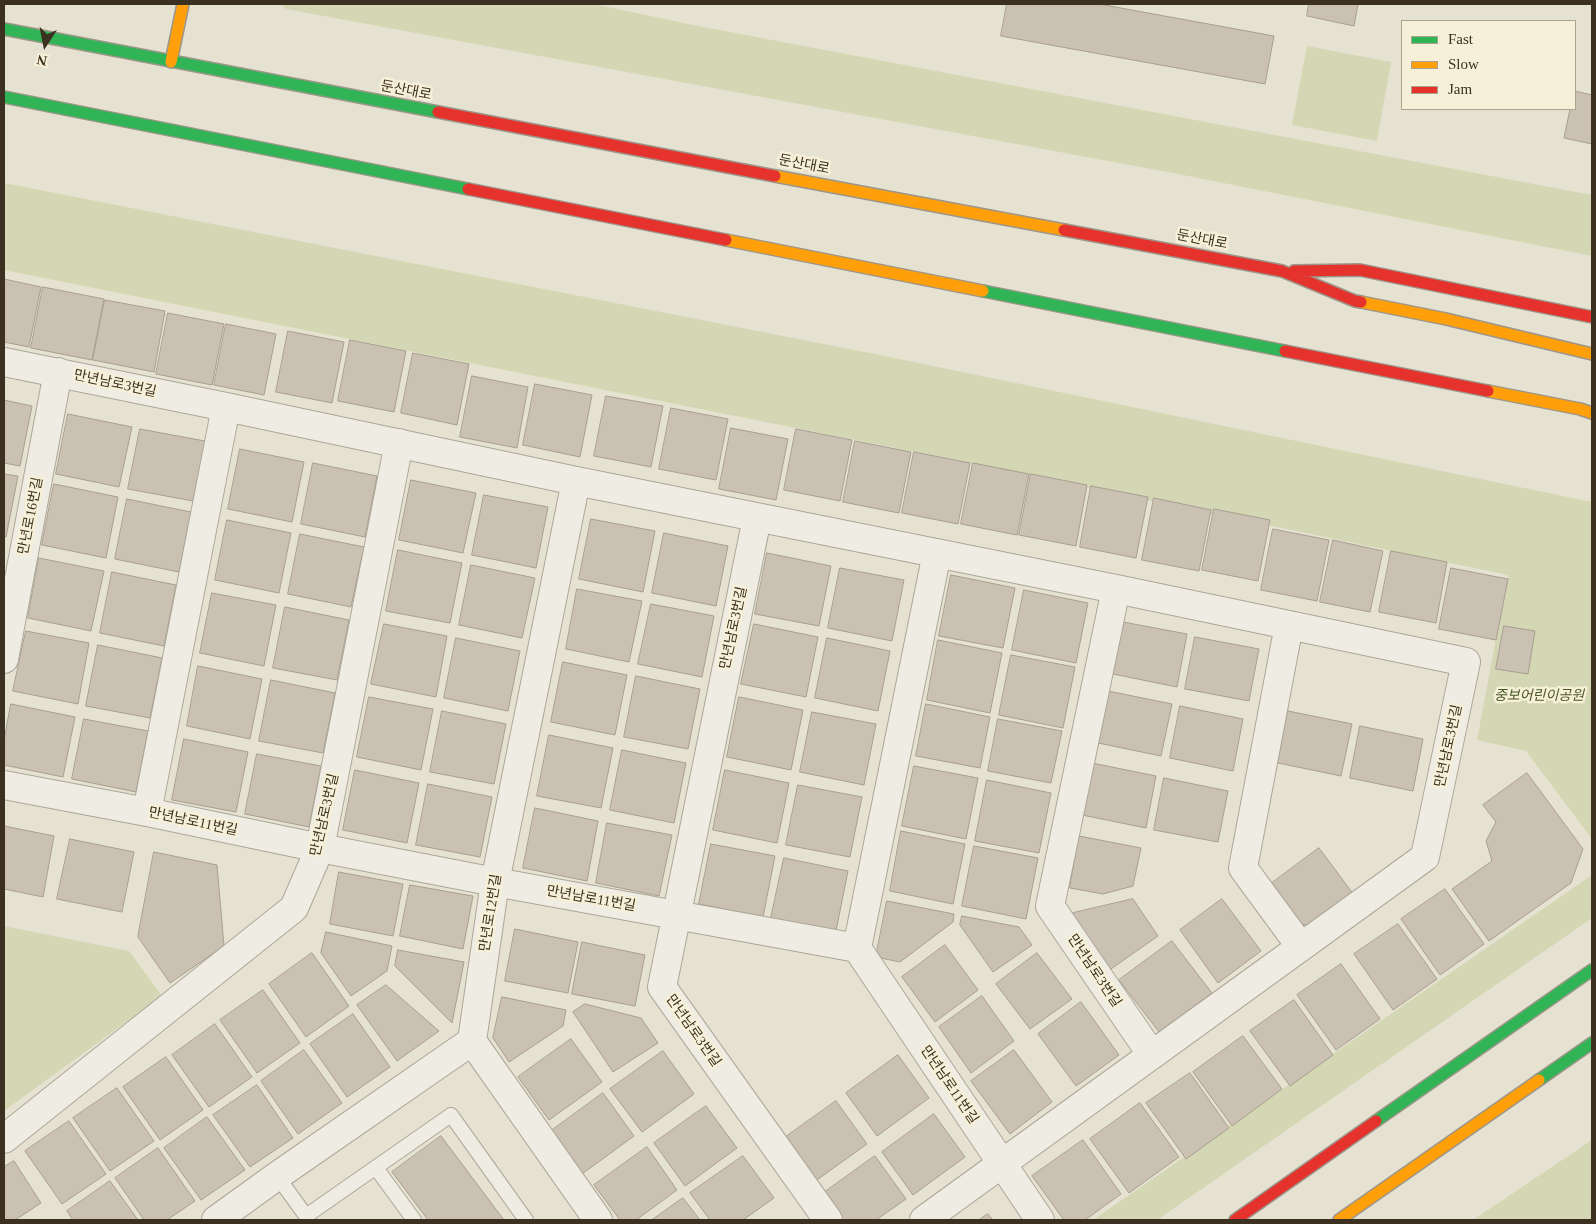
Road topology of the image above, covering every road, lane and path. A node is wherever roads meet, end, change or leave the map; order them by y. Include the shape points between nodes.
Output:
1 (182, 4) edge
2 (4, 29) edge
3 (170, 62) junction
4 (4, 97) edge
5 (1282, 271) junction
6 (1592, 317) edge
7 (1592, 354) edge
8 (4, 362) edge
9 (58, 372) junction
10 (226, 407) junction
11 (1592, 413) edge
12 (399, 443) junction
13 (576, 481) junction
14 (757, 518) junction
15 (937, 553) junction
16 (1116, 589) junction
17 (1289, 625) junction
18 (4, 659) edge
19 (4, 785) edge
20 (147, 812) junction
21 (320, 848) junction
22 (495, 882) junction
23 (676, 914) junction
24 (1300, 947) junction
25 (857, 948) junction
26 (1592, 970) edge
27 (472, 1040) junction
28 (1592, 1043) edge
29 (1152, 1055) junction
30 (4, 1139) edge
31 (1002, 1164) junction
32 (376, 1168) junction
33 (277, 1176) junction
34 (216, 1220) edge
35 (414, 1220) edge
36 (526, 1220) edge
37 (598, 1220) edge
38 (828, 1220) edge
39 (924, 1220) edge
40 (1040, 1220) edge
41 (1235, 1220) edge
42 (1339, 1220) edge

1 - 3 main road
2 - 3 main road, 둔산대로
3 - 5 main road, 둔산대로
4 - 11 main road
5 - 6 main road via 1360,270
5 - 7 main road, 둔산대로 via 1355,301 1446,318
8 - 9 street, 만년남로3번길
9 - 10 street, 만년남로3번길
9 - 18 street, 만년로16번길
10 - 12 street, 만년남로3번길
10 - 20 street
12 - 13 street, 만년남로3번길
12 - 21 street, 만년남로3번길
13 - 14 street, 만년남로3번길
13 - 22 street, 만년로12번길
14 - 15 street, 만년남로3번길
14 - 23 street, 만년남로3번길
15 - 16 street, 만년남로3번길
15 - 25 street
16 - 17 street, 만년남로3번길
16 - 29 street, 만년남로3번길 via 1050,906
17 - 24 street via 1242,868
17 - 24 street, 만년남로3번길 via 1466,662 1426,856
19 - 20 street, 만년남로11번길
20 - 21 street, 만년남로11번길
21 - 22 street, 만년남로11번길
21 - 30 street, 만년남로3번길 via 294,908
22 - 23 street, 만년남로11번길
22 - 27 street, 만년로12번길
23 - 25 street, 만년남로11번길
23 - 38 street, 만년남로3번길 via 662,987
24 - 29 street, 만년남로3번길
25 - 31 street, 만년남로11번길
26 - 41 main road
27 - 33 street
27 - 37 street
28 - 42 main road
29 - 31 street, 만년남로3번길
31 - 39 street, 만년남로3번길
31 - 40 street, 만년남로11번길
32 - 33 lane via 306,1216
32 - 35 lane
32 - 36 lane via 451,1115
33 - 34 street

